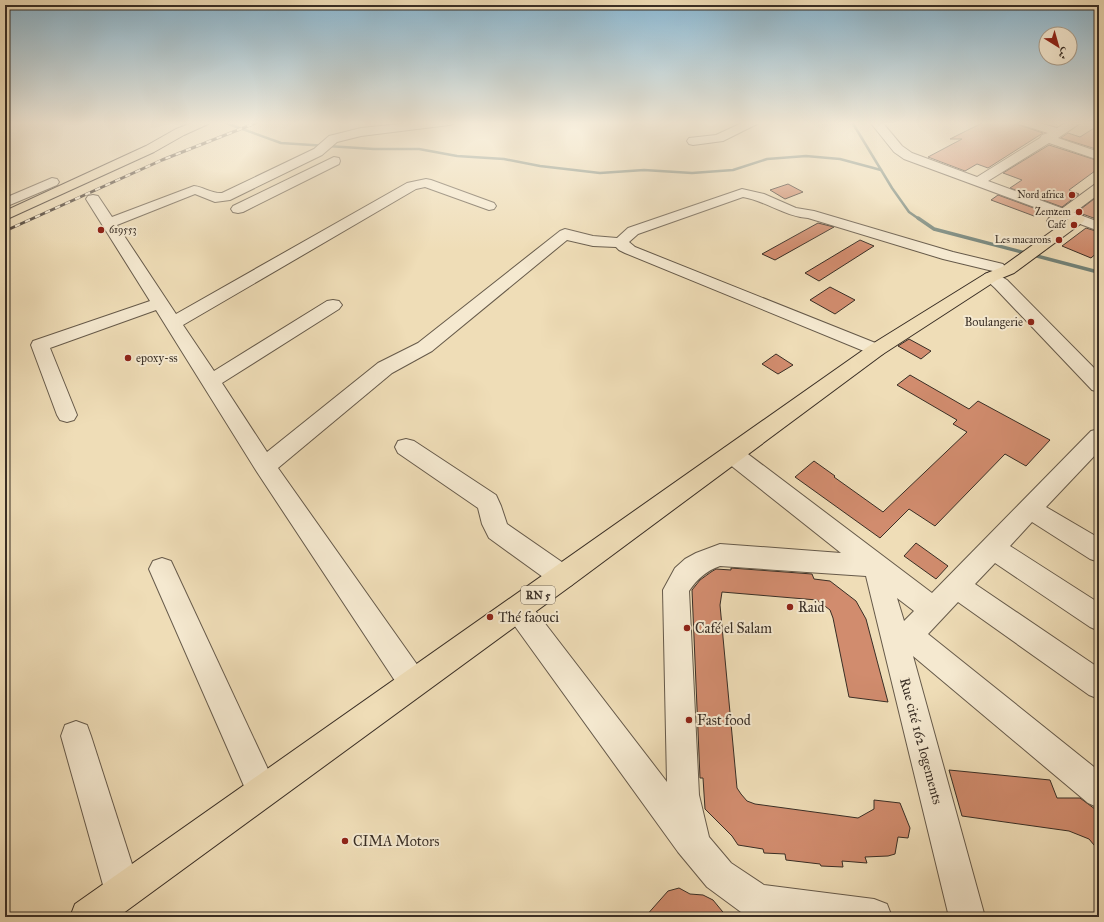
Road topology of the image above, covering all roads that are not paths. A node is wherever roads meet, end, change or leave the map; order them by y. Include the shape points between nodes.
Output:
1 (115, 165) edge
2 (292, 165) edge
3 (326, 165) edge
4 (933, 165) edge
5 (1004, 165) edge
6 (274, 174) junction
7 (294, 181) junction
8 (52, 182) dead end
9 (978, 182) junction
10 (310, 187) dead end
11 (1099, 188) edge
12 (94, 199) dead end
13 (5, 203) edge
14 (489, 206) dead end
15 (238, 209) dead end
16 (1064, 214) junction
17 (5, 216) edge
18 (1078, 219) junction
19 (109, 223) junction
20 (1099, 227) edge
21 (1042, 239) junction
22 (621, 242) junction
23 (1004, 266) junction
24 (160, 303) junction
25 (333, 305) dead end
26 (173, 323) junction
27 (876, 350) junction
28 (210, 382) junction
29 (1099, 385) edge
30 (67, 415) dead end
31 (1099, 436) edge
32 (406, 447) dead end
33 (732, 454) junction
34 (264, 466) junction
35 (1030, 509) junction
36 (993, 548) junction
37 (1099, 551) edge
38 (876, 566) junction
39 (162, 569) dead end
40 (563, 577) junction
41 (957, 586) junction
42 (518, 609) junction
43 (933, 610) junction
44 (1099, 618) edge
45 (413, 683) junction
46 (1099, 685) edge
47 (76, 736) dead end
48 (262, 791) junction
49 (1099, 792) edge
50 (694, 846) junction
51 (123, 892) junction
52 (88, 917) edge
53 (874, 917) edge
54 (967, 917) edge

1 - 17 main road
2 - 6 street
3 - 7 street
4 - 9 street
5 - 9 street
6 - 7 street
6 - 19 street via 225,197 213,198 194,190
7 - 10 street
7 - 15 street
8 - 13 street
9 - 16 street
11 - 16 main road, RN 5
12 - 19 street
14 - 26 street via 426,182 419,183
16 - 18 street
16 - 21 main road, RN 5
18 - 20 street
18 - 21 main road, RN 5
19 - 24 street
21 - 23 main road, RN 5
22 - 23 street via 633,231 736,195 752,194 791,212 809,214 949,256
22 - 27 street via 630,250
22 - 34 street via 590,242 565,234 425,347 385,368
23 - 27 main road, RN 5
23 - 29 street via 1001,284
24 - 26 street
24 - 30 street via 40,345
25 - 28 street
26 - 28 street
27 - 33 main road, RN 5
28 - 34 street
31 - 35 street
32 - 40 street via 488,502 493,523 498,531
33 - 38 street
33 - 40 main road, RN 5
34 - 45 street
35 - 36 street
35 - 37 street
36 - 41 street
36 - 44 street
38 - 43 street
38 - 50 street via 720,556 694,565 683,576 676,590 683,795
38 - 54 street, Rue cité 162 logements
39 - 48 street
40 - 42 main road, RN 5
41 - 43 street
41 - 46 street
42 - 45 main road, RN 5
42 - 50 street
43 - 49 street via 909,635
45 - 48 main road, RN 5
47 - 51 street
48 - 51 main road, RN 5
50 - 53 street via 719,875 758,902
51 - 52 main road, RN 5

